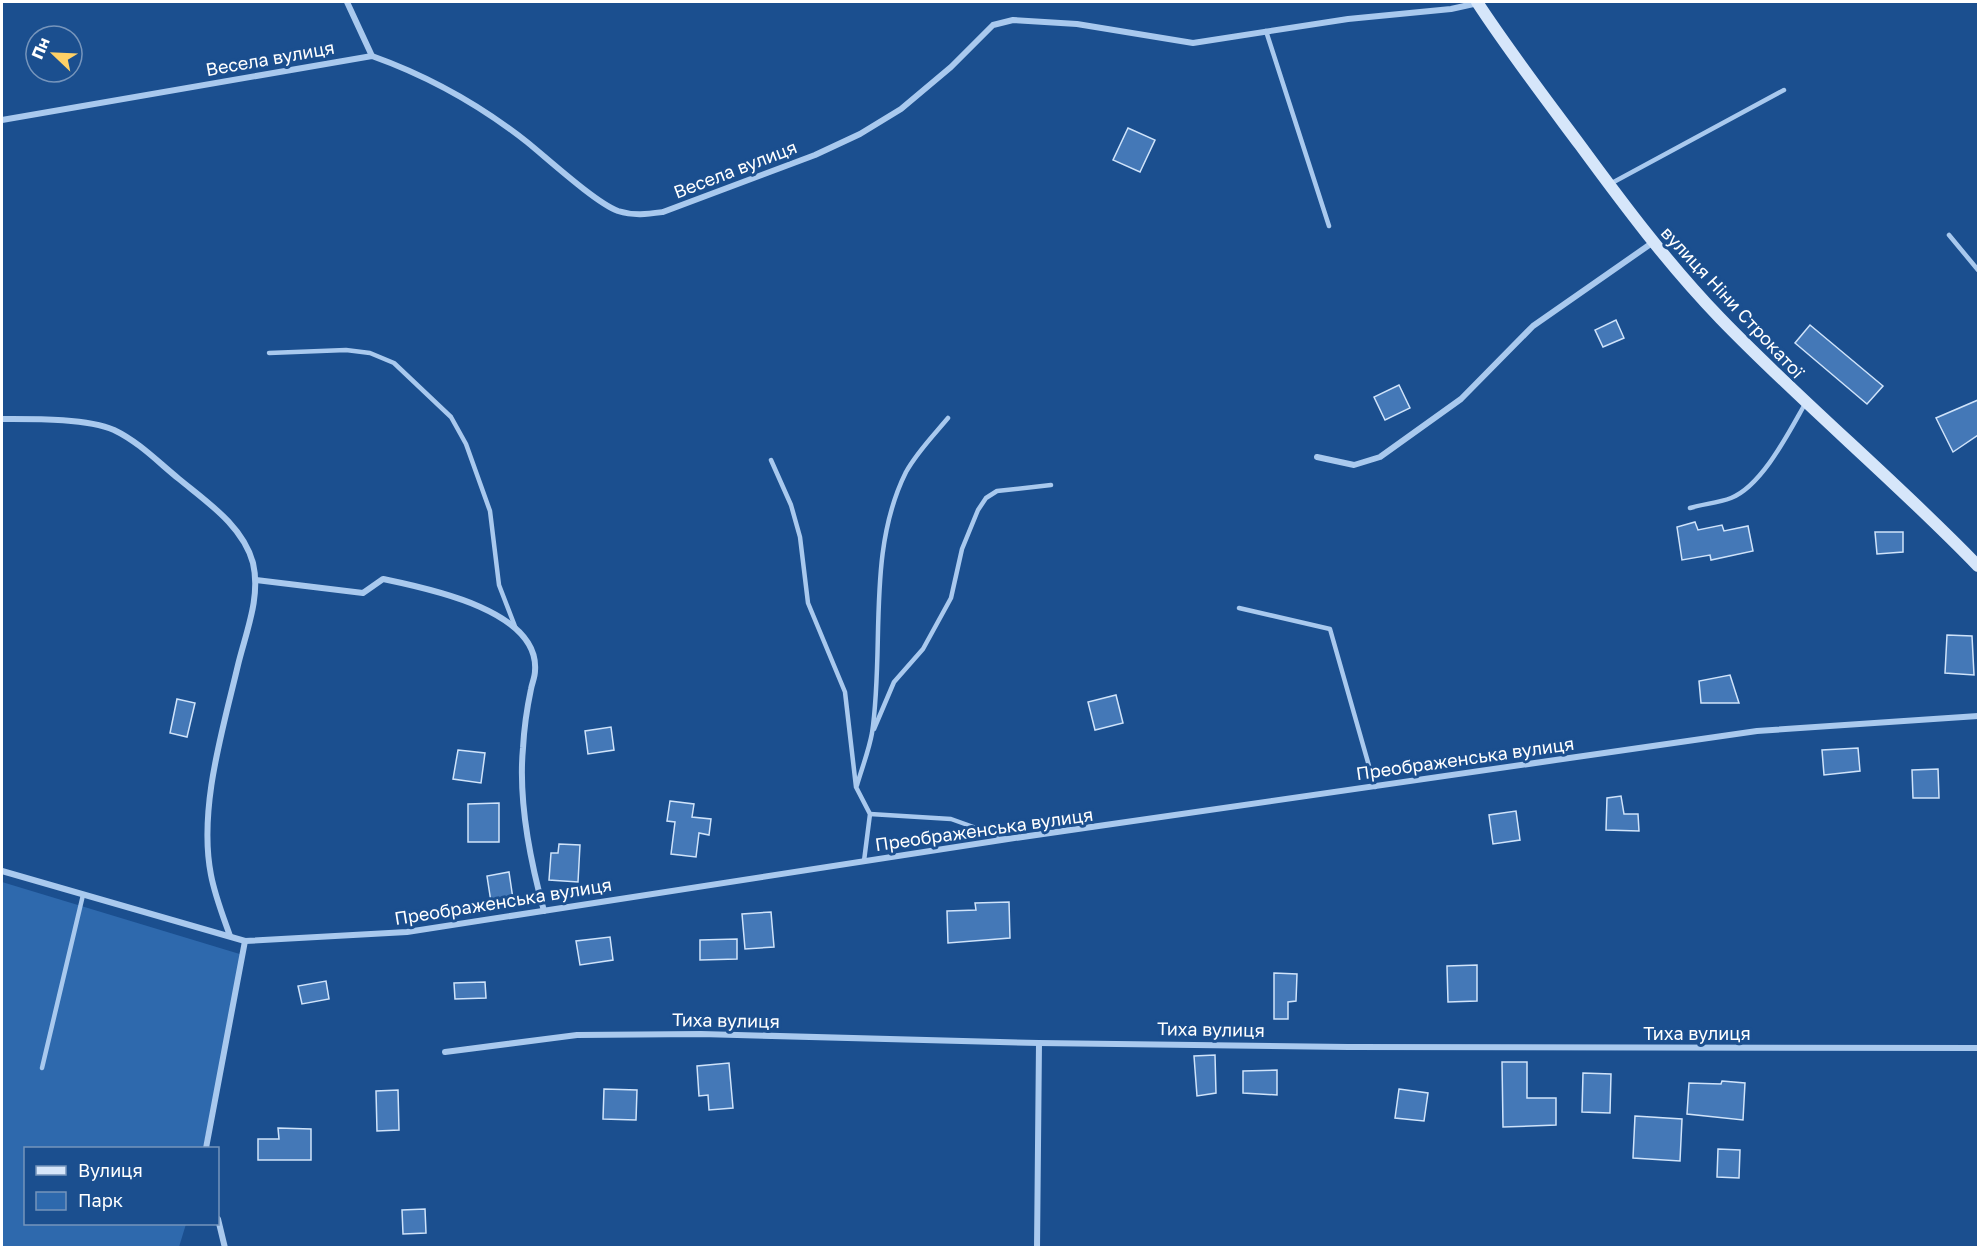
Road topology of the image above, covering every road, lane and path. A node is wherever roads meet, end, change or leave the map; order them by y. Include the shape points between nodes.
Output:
1 (347, 2) edge
2 (1479, 2) edge
3 (1266, 31) junction
4 (372, 56) junction
5 (1784, 90) dead end
6 (2, 120) edge
7 (1609, 185) junction
8 (1329, 226) dead end
9 (1948, 235) dead end
10 (1652, 243) junction
11 (1978, 270) edge
12 (269, 353) dead end
13 (1805, 404) junction
14 (948, 418) dead end
15 (2, 419) edge
16 (1317, 457) dead end
17 (771, 459) dead end
18 (1051, 485) dead end
19 (1690, 508) dead end
20 (1978, 566) edge
21 (256, 580) junction
22 (1239, 608) dead end
23 (517, 632) junction
24 (1978, 716) edge
25 (872, 733) junction
26 (856, 787) junction
27 (1375, 787) junction
28 (870, 814) junction
29 (1008, 839) junction
30 (864, 861) junction
31 (2, 871) edge
32 (83, 895) junction
33 (544, 910) junction
34 (230, 936) junction
35 (245, 940) junction
36 (1039, 1043) junction
37 (1978, 1048) edge
38 (445, 1052) dead end
39 (42, 1068) dead end
40 (206, 1147) edge
41 (219, 1223) edge
42 (225, 1248) edge
43 (1037, 1248) edge

1 - 4 street
2 - 3 street, Весела вулиця via 1451,9
2 - 7 street, вулиця Ніни Строкатої via 1505,44
3 - 4 street, Весела вулиця via 1193,43 1077,24 1013,20 993,25 901,109 860,134 663,212 639,215 616,210 447,88
3 - 8 lane
4 - 6 street, Весела вулиця
5 - 7 lane
7 - 10 street, вулиця Ніни Строкатої
9 - 11 lane
10 - 13 street, вулиця Ніни Строкатої
10 - 16 street via 1533,327 1461,399 1380,457 1354,465
12 - 23 lane via 370,353 394,363 451,417 466,444 490,511 499,585
13 - 19 lane via 1749,487 1732,498
13 - 20 street, вулиця Ніни Строкатої via 1917,503
14 - 25 lane via 918,452 906,473 888,528 880,588
15 - 21 street via 42,418 112,429 141,446 216,509 240,535
17 - 26 lane via 800,537 808,603 845,692
18 - 25 lane via 997,491 986,498 963,549 951,598 923,649 894,682
21 - 23 street via 363,593 382,579 461,597 492,612
21 - 34 street via 252,615 219,746 207,838 210,874
22 - 27 lane via 1330,629
23 - 33 street via 532,650 536,671 522,750 534,875
24 - 27 street, Преображенська вулиця via 1757,731
25 - 26 lane
26 - 28 lane
27 - 29 street, Преображенська вулиця
28 - 29 lane via 951,819
28 - 30 lane
29 - 30 street, Преображенська вулиця
30 - 33 street, Преображенська вулиця
31 - 32 street, Преображенська вулиця
32 - 34 street, Преображенська вулиця
32 - 39 lane
33 - 35 street, Преображенська вулиця via 407,932
34 - 35 street, Преображенська вулиця
35 - 40 street
36 - 37 street, Тиха вулиця
36 - 38 street, Тиха вулиця via 577,1035
36 - 43 street
41 - 42 street

